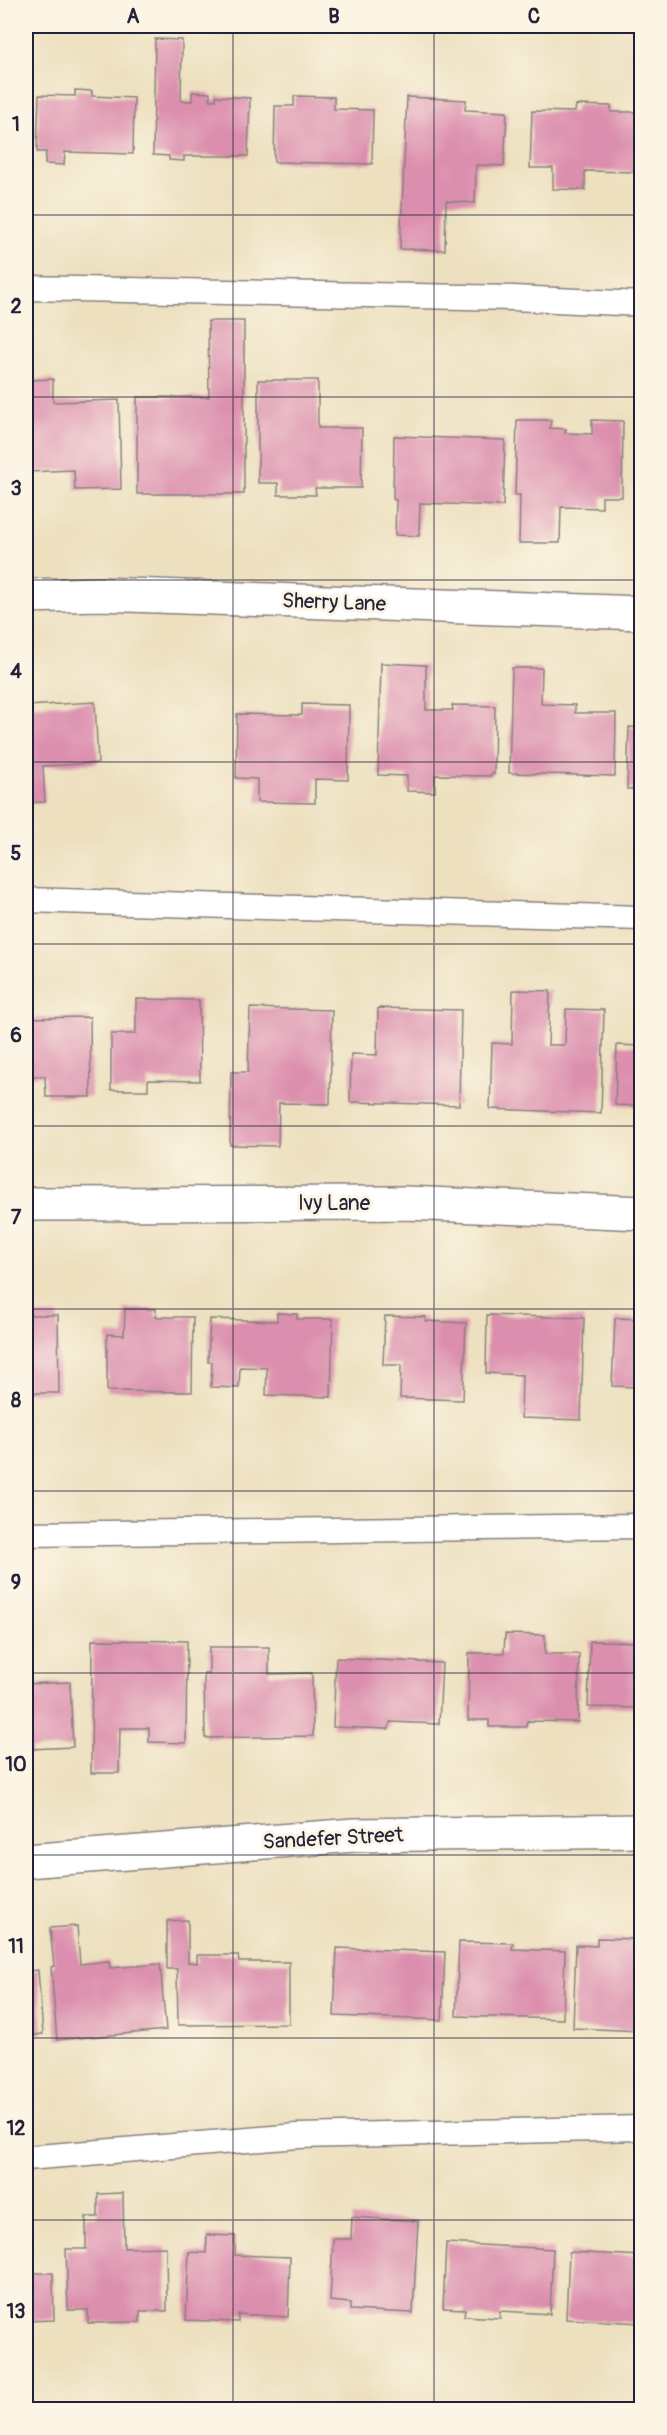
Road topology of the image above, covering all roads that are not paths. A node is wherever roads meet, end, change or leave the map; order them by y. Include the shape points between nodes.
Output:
1 (26, 288) edge
2 (642, 304) edge
3 (26, 596) edge
4 (642, 613) edge
5 (26, 900) edge
6 (642, 918) edge
7 (26, 1204) edge
8 (642, 1214) edge
9 (642, 1526) edge
10 (26, 1534) edge
11 (642, 1831) edge
12 (26, 1861) edge
13 (642, 2128) edge
14 (26, 2158) edge

1 - 2 lane
3 - 4 street, Sherry Lane via 99,594
5 - 6 lane
7 - 8 street, Ivy Lane via 406,1203
9 - 10 lane
11 - 12 street, Sandefer Street via 354,1835
13 - 14 lane via 298,2136

